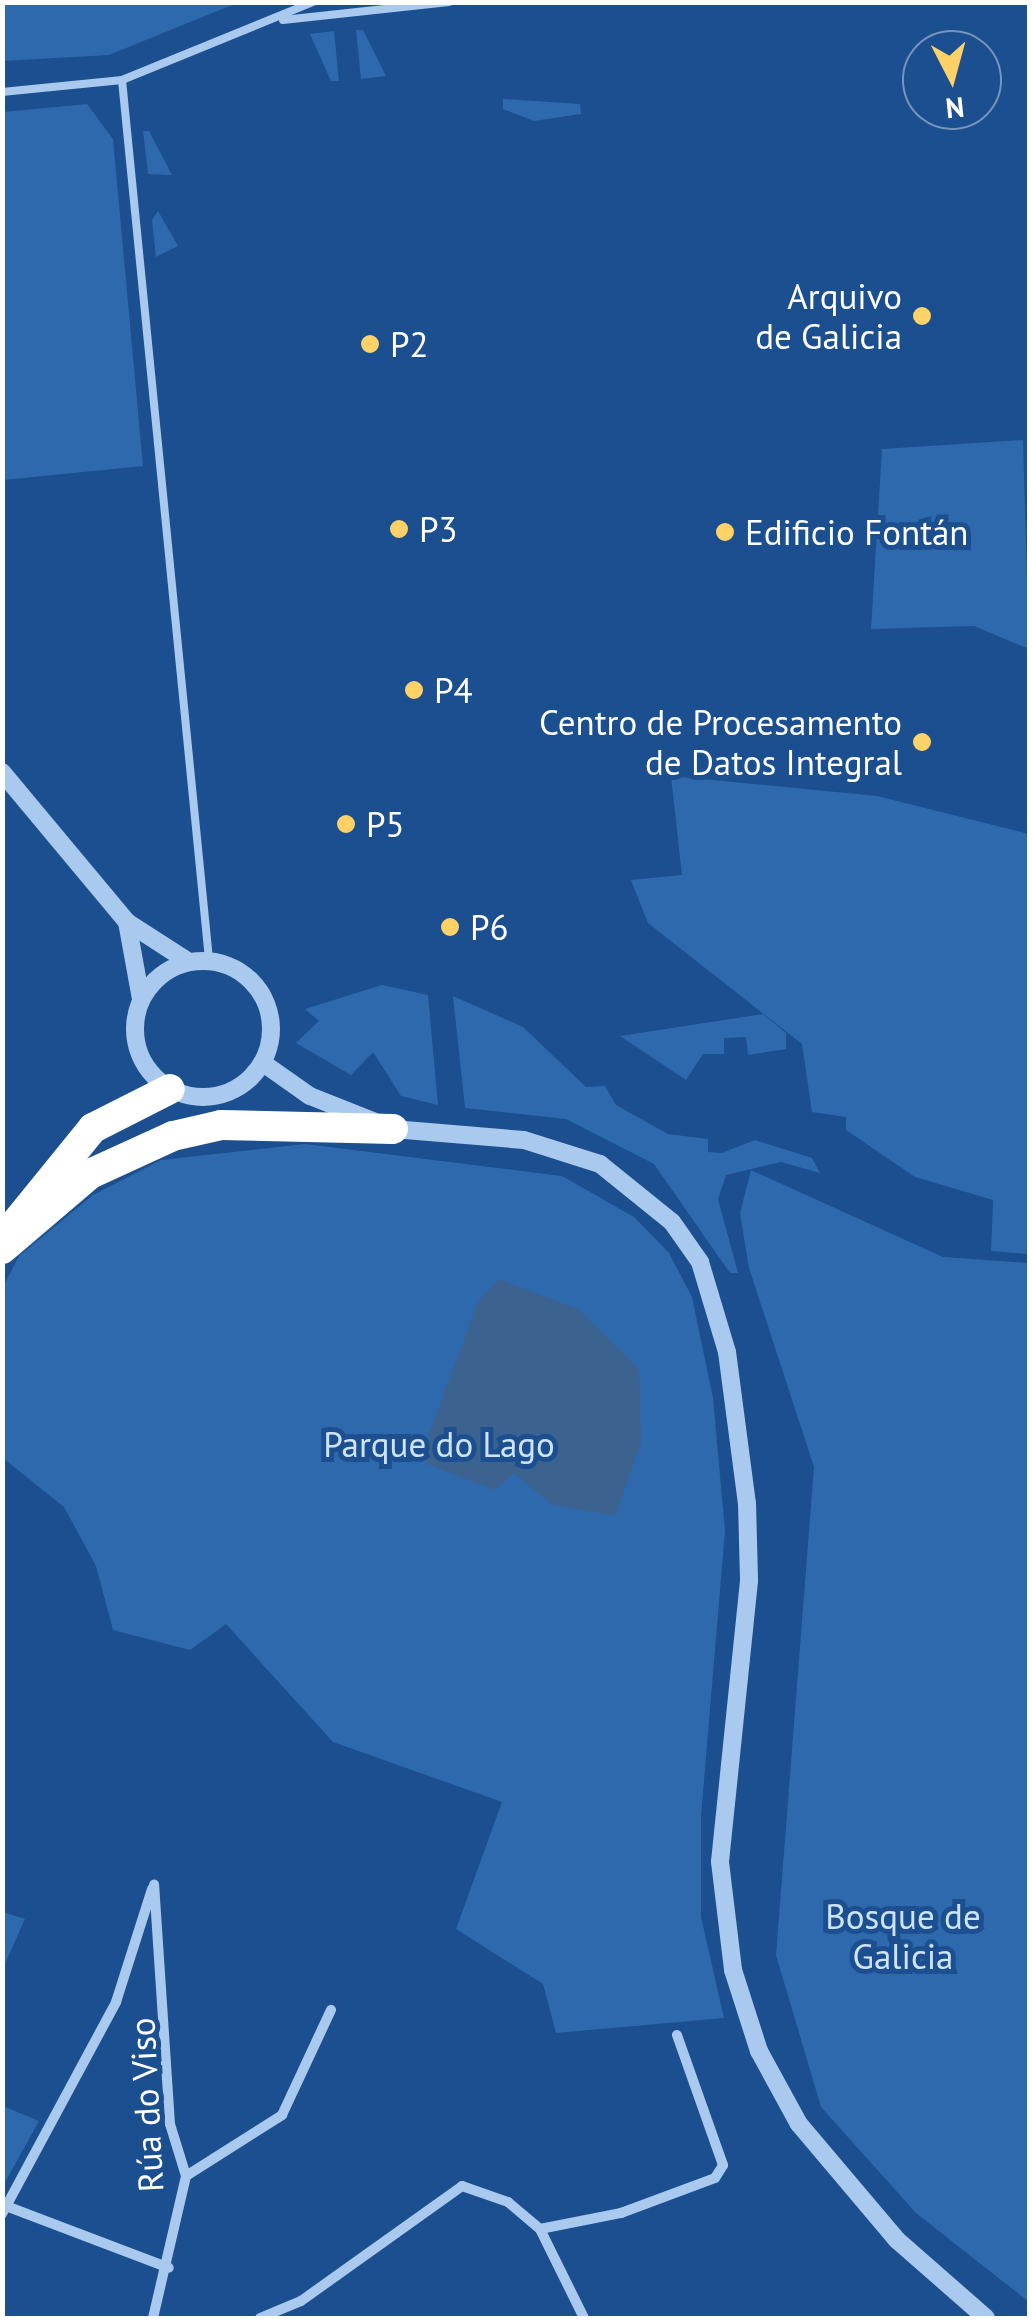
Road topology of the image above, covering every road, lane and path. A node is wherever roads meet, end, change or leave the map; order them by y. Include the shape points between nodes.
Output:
1 (313, 2) edge
2 (449, 2) edge
3 (274, 22) junction
4 (122, 80) junction
5 (2, 92) edge
6 (2, 772) edge
7 (127, 922) junction
8 (209, 960) junction
9 (189, 962) junction
10 (142, 999) junction
11 (263, 1063) junction
12 (170, 1088) junction
13 (393, 1129) junction
14 (2, 1241) edge
15 (2, 1249) edge
16 (331, 2010) dead end
17 (677, 2035) dead end
18 (186, 2176) junction
19 (4, 2210) edge
20 (540, 2229) junction
21 (169, 2268) junction
22 (153, 2318) edge
23 (260, 2318) edge
24 (584, 2318) edge
25 (986, 2318) edge

1 - 3 lane
2 - 3 lane
3 - 4 lane
4 - 5 lane
4 - 8 lane
6 - 7 street
7 - 9 street
7 - 10 street
8 - 9 street
8 - 11 street via 250,978 264,996 271,1018
9 - 10 street
10 - 12 street via 135,1039
11 - 12 street via 211,1097
11 - 13 street via 310,1096
12 - 14 highway via 93,1128 42,1179
13 - 15 highway via 221,1125 173,1136 90,1174
13 - 25 street via 524,1140 600,1164 672,1222 700,1262 727,1352 747,1503 749,1581 720,1862 733,1970 759,2051 799,2124 897,2240
16 - 18 street via 282,2115
17 - 20 street via 723,2165 716,2178
18 - 19 street, Rúa do Viso via 170,2124 154,1885 116,2002
18 - 21 street, Rúa do Viso
19 - 21 street
20 - 23 street via 482,2188 446,2190 302,2301
20 - 24 street
21 - 22 street, Rúa do Viso

